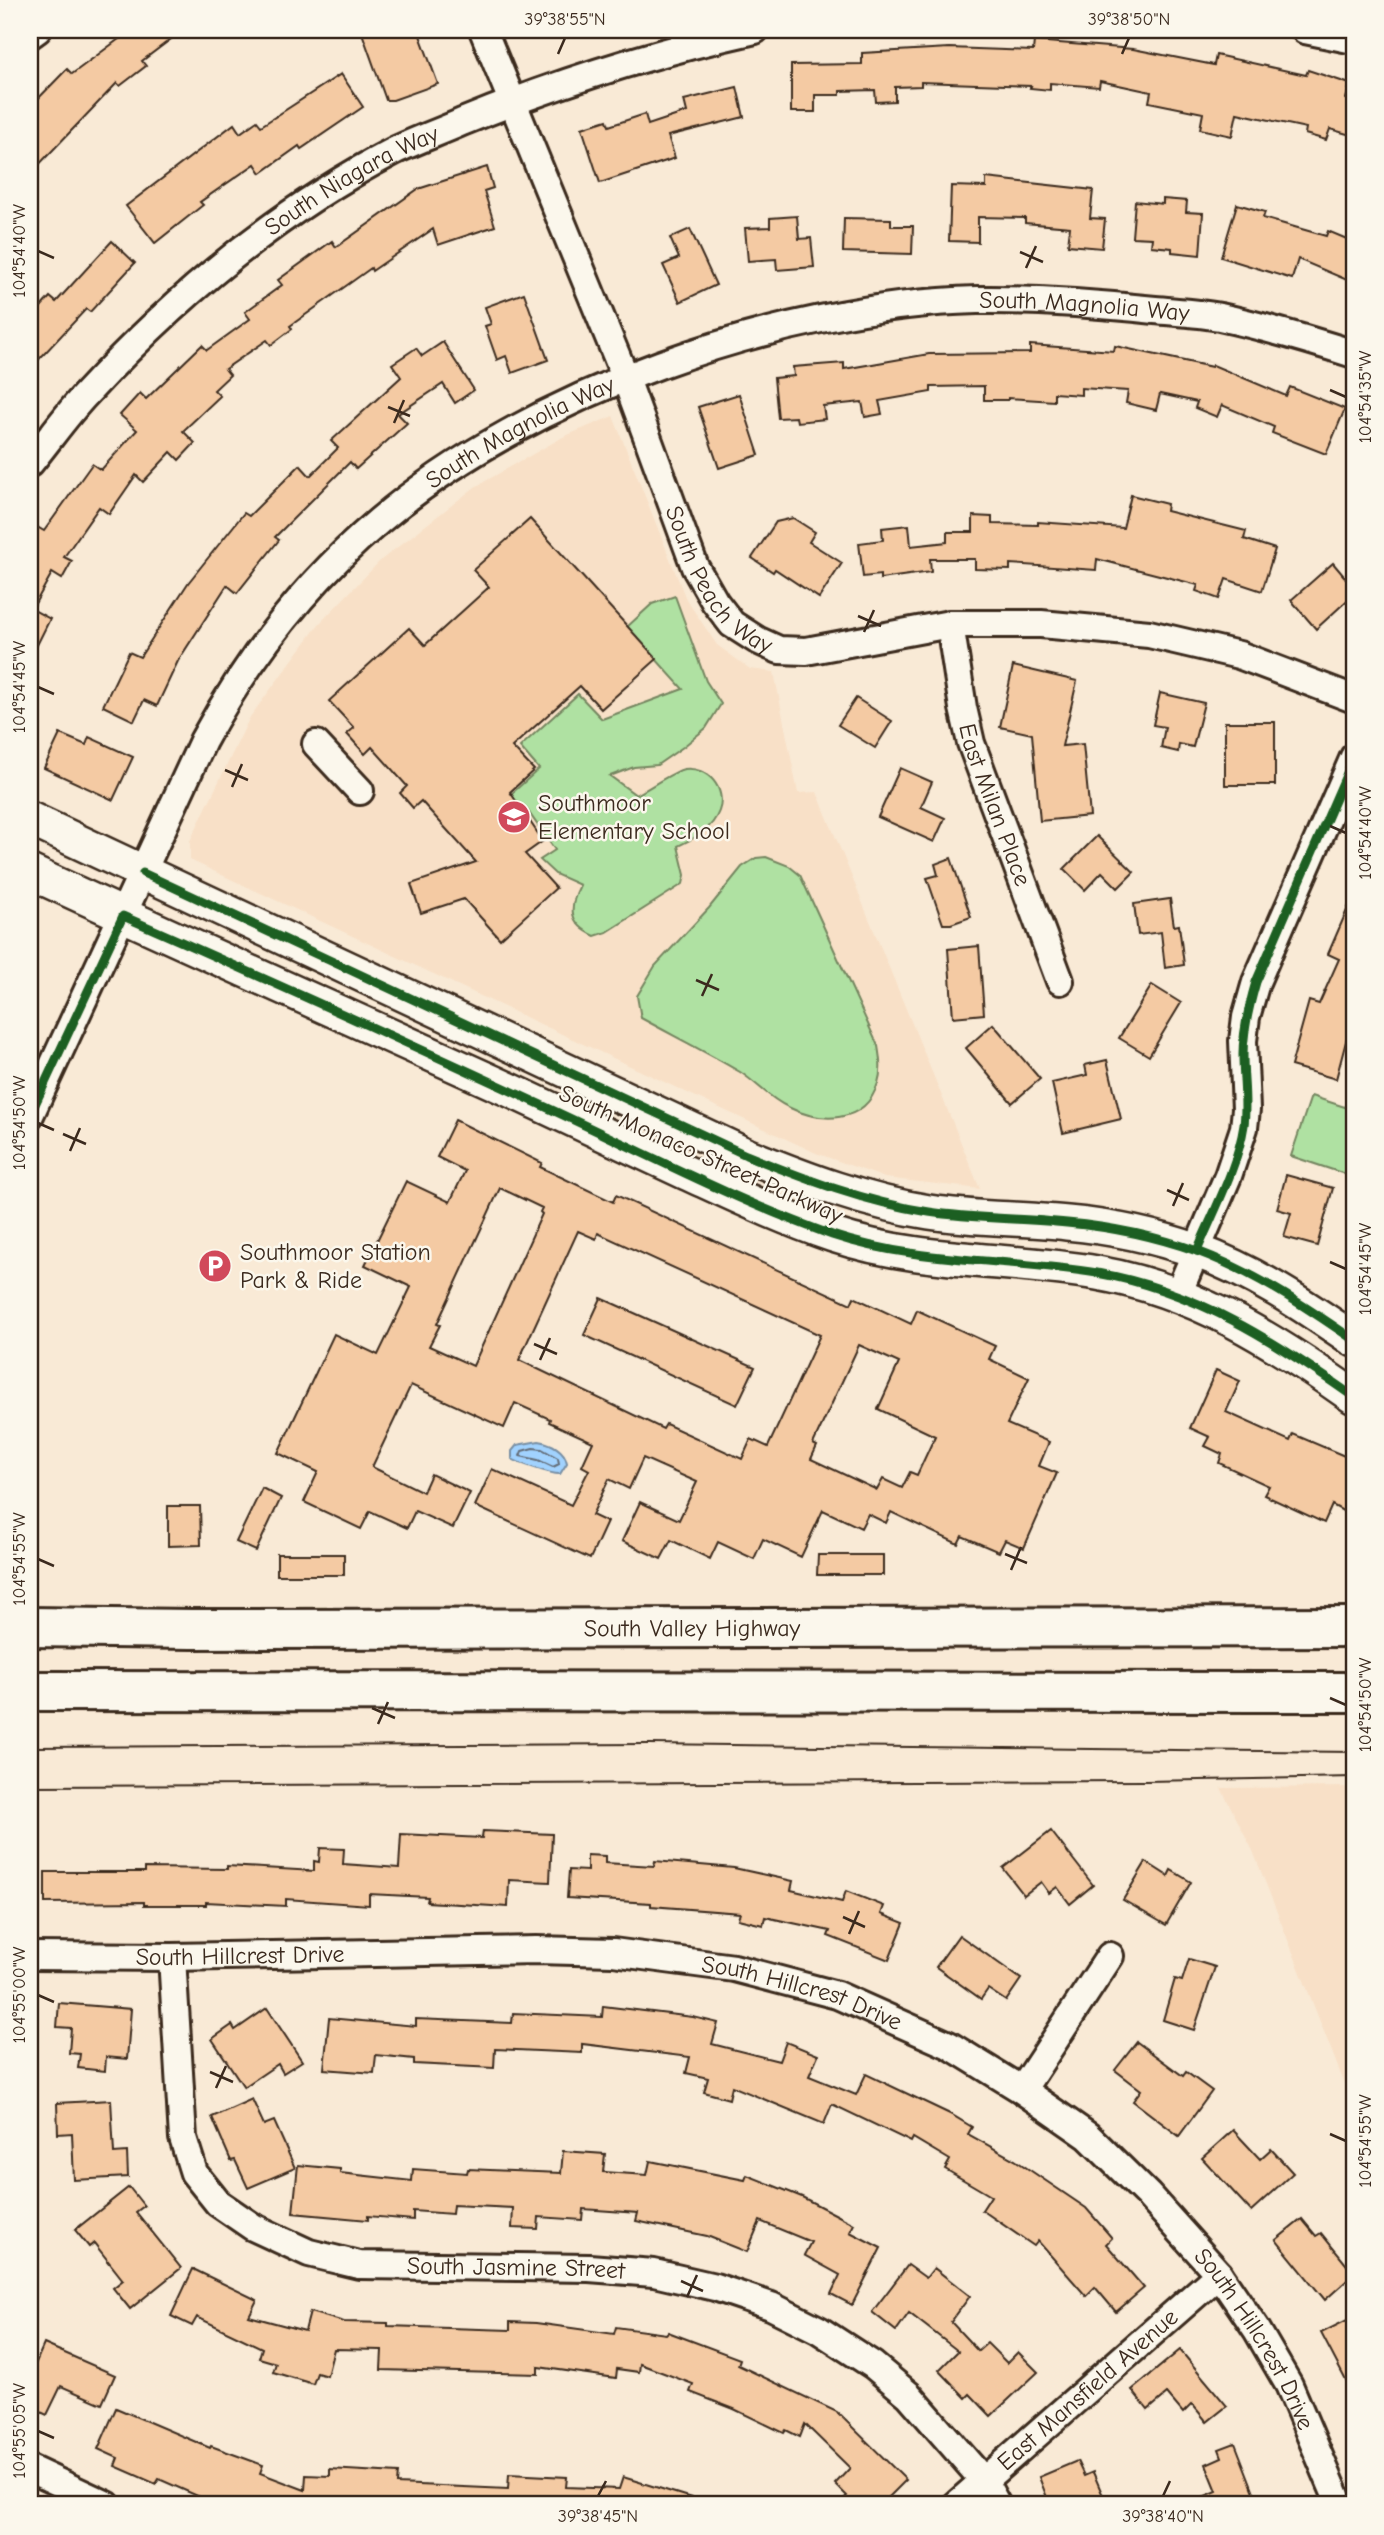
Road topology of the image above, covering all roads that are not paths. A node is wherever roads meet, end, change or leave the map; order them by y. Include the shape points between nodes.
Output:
1 (37, 30) edge
2 (483, 30) edge
3 (755, 30) edge
4 (1306, 30) edge
5 (30, 36) edge
6 (1354, 40) edge
7 (511, 102) junction
8 (1354, 354) edge
9 (626, 379) junction
10 (30, 463) edge
11 (950, 624) junction
12 (1354, 699) edge
13 (316, 744) dead end
14 (1354, 757) edge
15 (360, 791) dead end
16 (30, 819) edge
17 (30, 872) edge
18 (143, 873) junction
19 (123, 916) junction
20 (1060, 981) dead end
21 (30, 1115) edge
22 (1197, 1251) junction
23 (1178, 1294) junction
24 (1354, 1340) edge
25 (1354, 1397) edge
26 (30, 1627) edge
27 (1354, 1627) edge
28 (30, 1691) edge
29 (1354, 1692) edge
30 (1110, 1955) dead end
31 (30, 1956) edge
32 (172, 1957) junction
33 (1023, 2090) junction
34 (1219, 2274) junction
35 (30, 2469) edge
36 (984, 2481) junction
37 (107, 2505) edge
38 (956, 2505) edge
39 (997, 2505) edge
40 (1340, 2505) edge

1 - 5 street
2 - 7 street, South Peach Way
3 - 7 street, South Niagara Way via 686,45
4 - 6 street
7 - 9 street, South Peach Way
7 - 10 street, South Niagara Way via 395,150 288,216 155,323 85,395
8 - 9 street, South Magnolia Way via 1217,317 1082,302 975,300 874,310 771,331 689,354
9 - 11 street, South Peach Way via 695,567 732,624 779,650 806,651
9 - 18 street, South Magnolia Way via 531,422 452,467 379,522 335,563 277,628 233,688
11 - 12 street, South Peach Way via 1041,624 1149,634 1239,655
11 - 20 street, East Milan Place via 971,743
13 - 15 street
14 - 22 street via 1256,982 1243,1041 1244,1128
16 - 18 main road, South Monaco Street Parkway
17 - 19 main road, South Monaco Street Parkway
18 - 19 street, South Magnolia Way
18 - 22 main road, South Monaco Street Parkway via 746,1154 850,1194 964,1216 1108,1228
19 - 21 street, South Magnolia Way
19 - 23 main road, South Monaco Street Parkway via 729,1192 834,1235 923,1257 1100,1273
22 - 23 street
22 - 24 main road, South Monaco Street Parkway via 1278,1290
23 - 25 main road, South Monaco Street Parkway via 1257,1332
26 - 27 highway, South Valley Highway
28 - 29 highway
30 - 33 street
31 - 32 street, South Hillcrest Drive
32 - 33 street, South Hillcrest Drive via 536,1950 688,1960 837,1995 949,2045
32 - 36 street, South Jasmine Street via 183,2138 194,2173 218,2203 253,2227 309,2253 359,2265 654,2273 760,2302 819,2330 873,2365 909,2395
33 - 34 street, South Hillcrest Drive via 1088,2136
34 - 36 street, East Mansfield Avenue
34 - 40 street, South Hillcrest Drive via 1289,2385
35 - 37 street
36 - 38 street, East Mansfield Avenue
36 - 39 street, South Jasmine Street

